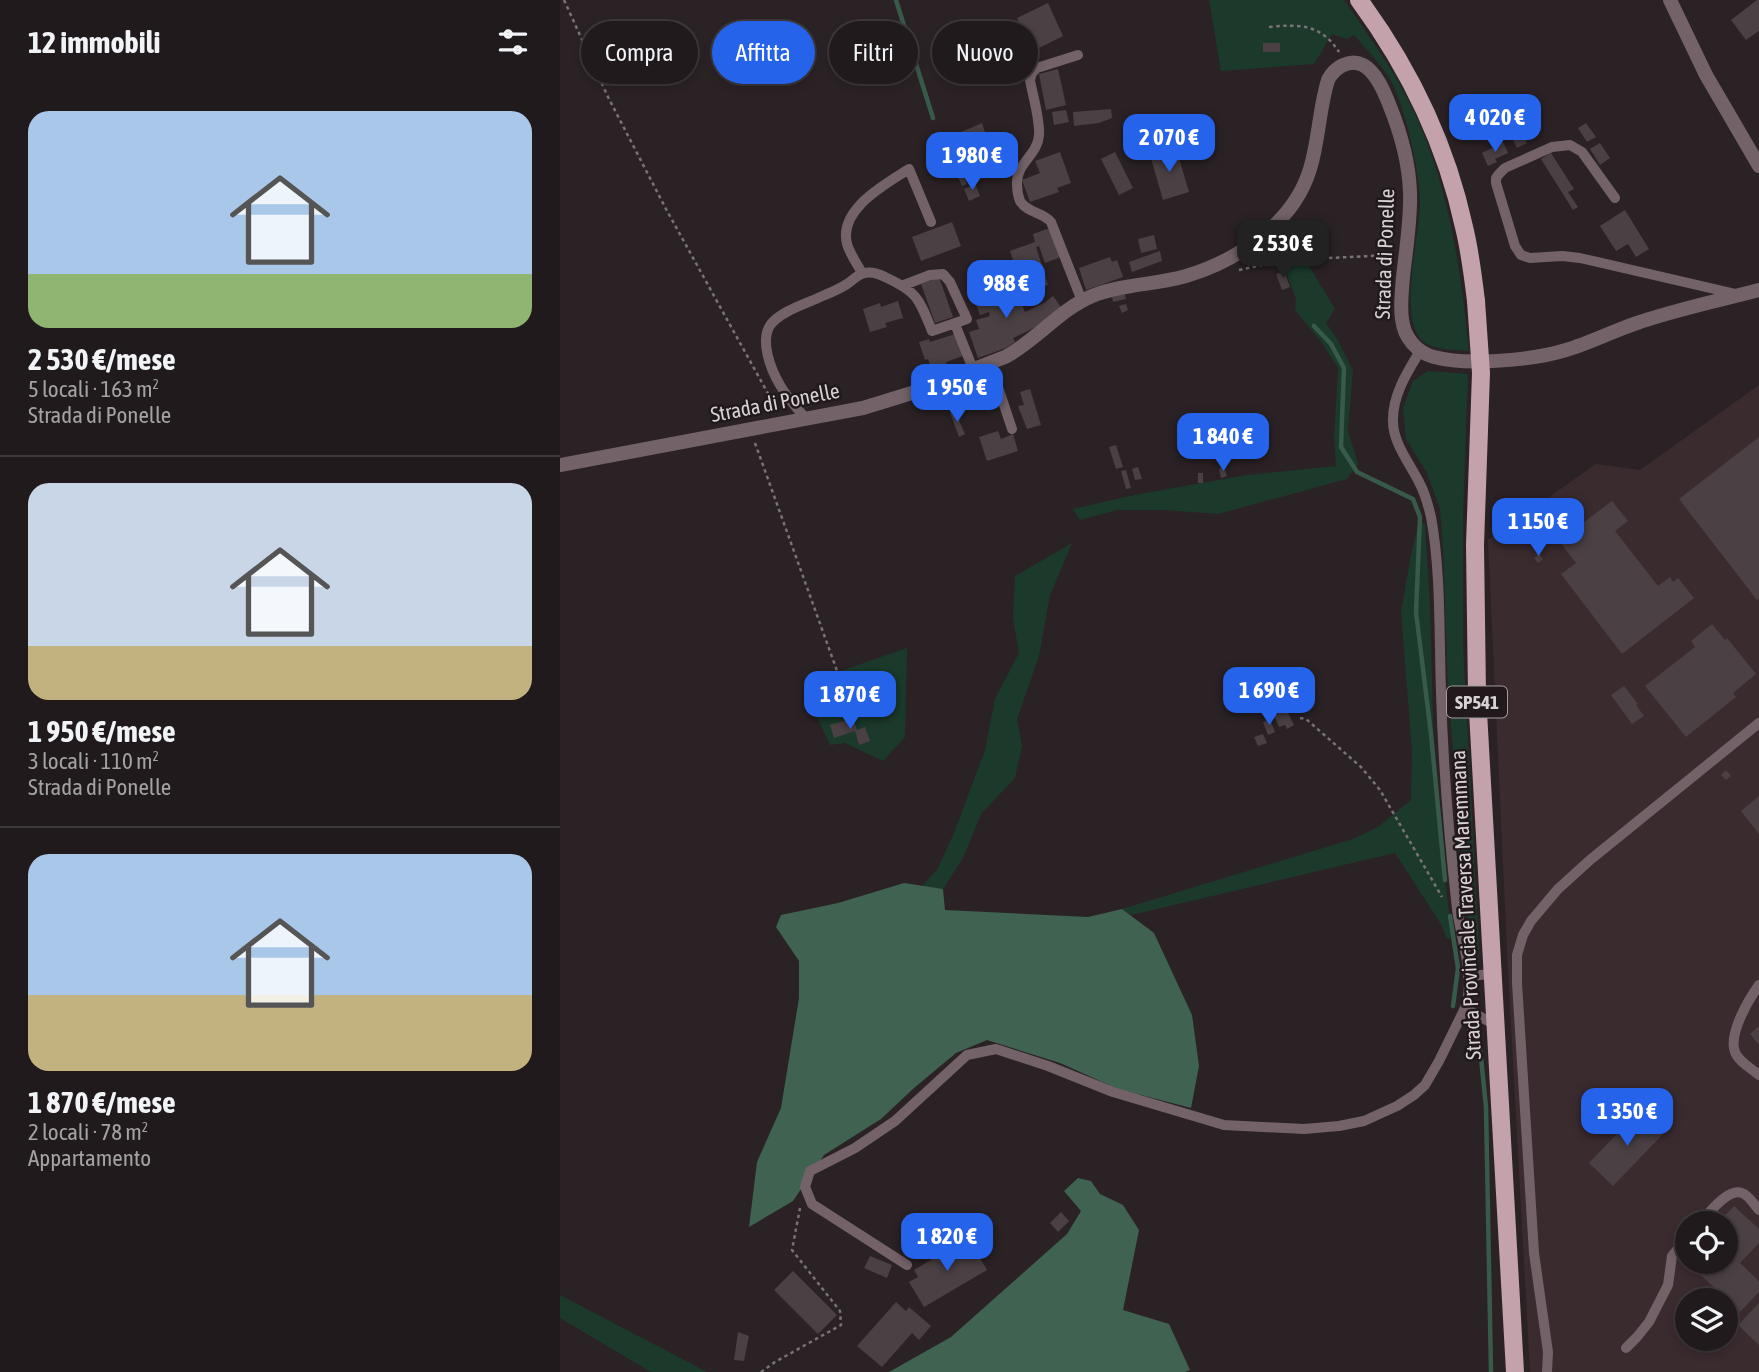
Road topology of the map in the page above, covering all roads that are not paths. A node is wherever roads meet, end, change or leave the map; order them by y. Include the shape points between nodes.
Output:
1 (1360, 0) edge
2 (1670, 0) edge
3 (1078, 55) dead end
4 (1759, 166) edge
5 (1615, 198) dead end
6 (931, 222) dead end
7 (862, 273) junction
8 (904, 285) junction
9 (1759, 290) edge
10 (1740, 295) junction
11 (1083, 301) junction
12 (955, 324) junction
13 (1420, 351) junction
14 (990, 363) junction
15 (973, 369) junction
16 (806, 419) junction
17 (1012, 429) dead end
18 (560, 465) edge
19 (1759, 723) edge
20 (1492, 974) junction
21 (1468, 976) junction
22 (1759, 985) edge
23 (1465, 1008) junction
24 (1496, 1025) junction
25 (1759, 1075) edge
26 (1759, 1210) edge
27 (1711, 1211) edge
28 (1675, 1252) edge
29 (907, 1265) dead end
30 (1626, 1348) dead end
31 (1515, 1372) edge
32 (1547, 1372) edge

1 - 20 main road, Strada Provinciale Traversa Maremmana / SP541, bridge via 1412,81 1440,147 1464,227 1476,301 1481,373 1476,651
2 - 4 street via 1706,75
3 - 11 lane via 1032,73 1038,139 1017,180 1023,204 1051,222
5 - 10 lane via 1582,152 1570,145 1522,160 1496,178 1515,246 1524,257 1580,258
6 - 7 lane via 909,169 870,195 853,215 846,237
7 - 8 lane
7 - 16 lane via 780,317 768,331 776,378
8 - 12 lane via 918,300 932,331
8 - 12 lane via 945,275 967,319
9 - 10 street
10 - 13 street via 1647,319 1541,356 1465,361
11 - 13 street, Strada di Ponelle via 1113,289 1194,274 1240,254 1257,240 1302,189 1333,71 1347,64 1362,64 1385,94 1403,150 1410,214 1402,320 1407,336
11 - 14 street, Strada di Ponelle via 1018,350
12 - 15 lane
13 - 21 lane via 1398,393 1392,422 1424,492 1433,529 1442,729 1457,911
14 - 15 street, Strada di Ponelle
14 - 17 lane
15 - 16 street, Strada di Ponelle via 884,402
16 - 18 street, Strada di Ponelle
19 - 32 lane via 1567,880 1531,921 1519,946 1517,983 1534,1253
20 - 21 lane
20 - 24 main road, Strada Provinciale Traversa Maremmana / SP541
21 - 23 lane
22 - 25 lane via 1742,1015 1734,1045 1736,1055
23 - 24 lane
23 - 29 lane via 1420,1090 1381,1115 1339,1126 1224,1125 1113,1092 996,1049 967,1055 895,1121 810,1171 804,1187 812,1204
24 - 31 main road, Strada Provinciale Traversa Maremmana / SP541
26 - 27 lane via 1746,1195 1735,1192
28 - 30 lane via 1668,1285 1649,1322

